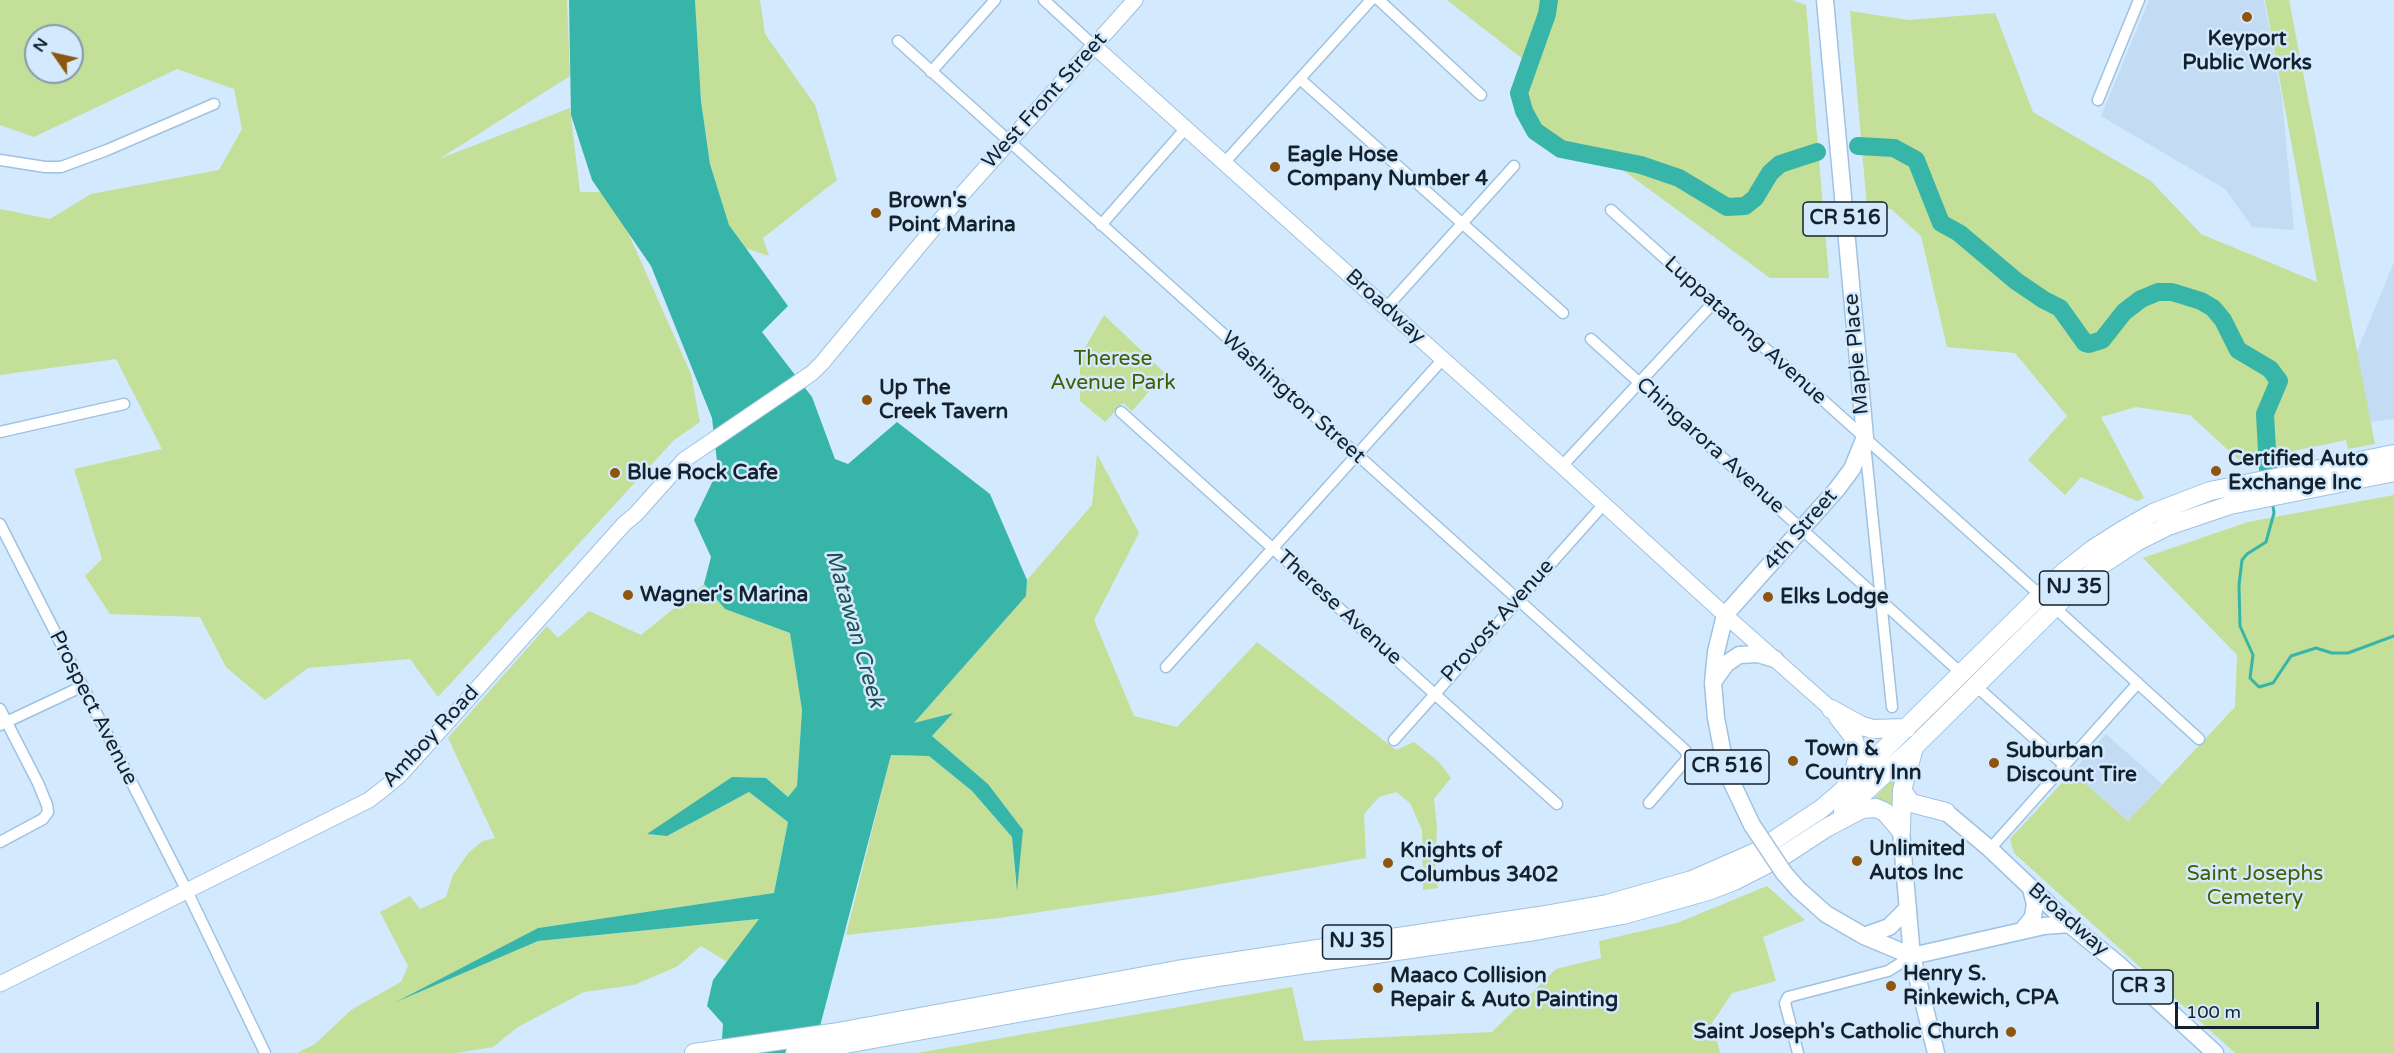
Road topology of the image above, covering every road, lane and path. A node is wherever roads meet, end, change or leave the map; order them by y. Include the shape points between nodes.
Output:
1 (994, 0) edge
2 (1044, 0) edge
3 (1135, 0) edge
4 (1371, 0) edge
5 (1379, 0) edge
6 (1825, 0) edge
7 (2139, 0) edge
8 (898, 41) dead end
9 (1094, 46) junction
10 (931, 72) junction
11 (1300, 79) junction
12 (1481, 95) dead end
13 (2097, 100) dead end
14 (214, 104) dead end
15 (1186, 128) junction
16 (1008, 142) junction
17 (0, 160) edge
18 (1225, 162) junction
19 (1514, 166) dead end
20 (1611, 210) dead end
21 (1462, 223) junction
22 (1101, 225) junction
23 (1714, 302) junction
24 (1386, 308) junction
25 (1563, 313) dead end
26 (1591, 339) dead end
27 (1443, 359) junction
28 (1638, 382) junction
29 (124, 404) dead end
30 (758, 410) joint
31 (1121, 412) dead end
32 (0, 432) edge
33 (1864, 437) junction
34 (2394, 454) edge
35 (1357, 455) junction
36 (1562, 466) junction
37 (2394, 472) edge
38 (1604, 504) junction
39 (0, 524) edge
40 (1803, 529) junction
41 (1272, 548) junction
42 (1880, 599) junction
43 (1518, 600) junction
44 (2047, 601) junction
45 (1725, 615) junction
46 (1775, 659) junction
47 (1166, 667) dead end
48 (1961, 673) junction
49 (1713, 683) junction
50 (2138, 683) junction
51 (83, 686) junction
52 (1976, 686) junction
53 (1434, 693) junction
54 (1892, 707) dead end
55 (0, 709) edge
56 (1831, 709) junction
57 (3, 724) edge
58 (1907, 728) junction
59 (2199, 739) dead end
60 (1394, 740) dead end
61 (1915, 746) junction
62 (2064, 765) junction
63 (1853, 780) junction
64 (1902, 790) junction
65 (1649, 803) dead end
66 (1557, 804) dead end
67 (1946, 812) joint
68 (1826, 828) junction
69 (1901, 831) junction
70 (0, 842) edge
71 (1990, 849) junction
72 (2031, 889) junction
73 (187, 891) junction
74 (1908, 908) junction
75 (2069, 924) junction
76 (2022, 931) junction
77 (1864, 936) junction
78 (1912, 956) junction
79 (1, 982) edge
80 (832, 1040) junction
81 (699, 1052) edge
82 (266, 1053) edge
83 (795, 1053) edge
84 (1798, 1053) edge
85 (1936, 1053) edge
86 (2215, 1053) edge

1 - 10 street
2 - 9 street, Broadway
3 - 9 main road, West Front Street
4 - 11 street
5 - 12 street
6 - 33 main road, Maple Place / CR 516
7 - 13 street
8 - 10 street, Washington Street
9 - 15 main road, Broadway
9 - 16 main road, West Front Street
10 - 16 street, Washington Street
11 - 18 street
11 - 21 street
14 - 17 street via 61,167
15 - 18 main road, Broadway
15 - 22 street
16 - 22 street, Washington Street
16 - 30 main road, West Front Street via 822,363
18 - 24 main road, Broadway
19 - 21 street
20 - 23 street, Luppatatong Avenue
21 - 24 street
21 - 25 street
22 - 35 street, Washington Street
23 - 28 street
23 - 33 street, Luppatatong Avenue
24 - 27 main road, Broadway
26 - 28 street, Chingarora Avenue
27 - 35 street
27 - 36 main road, Broadway
28 - 36 street
28 - 40 street, Chingarora Avenue
29 - 32 street
30 - 73 main road, Amboy Road via 684,460 387,786 369,800
31 - 41 street, Therese Avenue
33 - 40 main road, 4th Street / CR 516 via 1852,469
33 - 42 street, Maple Place
33 - 44 street, Luppatatong Avenue
34 - 44 highway, NJ 35 via 2233,485 2153,513 2092,549
35 - 41 street
35 - 43 street, Washington Street
36 - 38 main road, Broadway
37 - 44 highway, NJ 35 via 2230,505 2168,526 2138,541
38 - 43 street, Provost Avenue
38 - 45 main road, Broadway
39 - 51 street, Prospect Avenue
40 - 42 street, Chingarora Avenue
40 - 45 main road, 4th Street / CR 516
41 - 47 street
41 - 53 street, Therese Avenue
42 - 48 street, Chingarora Avenue
42 - 54 street, Maple Place
43 - 53 street, Provost Avenue
43 - 65 street, Washington Street via 1687,755
44 - 48 highway, NJ 35
44 - 50 street, Luppatatong Avenue
44 - 52 highway, NJ 35
45 - 46 main road, Broadway
45 - 49 main road, CR 516
46 - 49 main road via 1758,654 1739,655 1726,664
46 - 56 main road, Broadway
48 - 58 highway, NJ 35
49 - 77 main road, CR 516, bridge via 1722,749 1732,783 1752,825 1798,890 1826,914
50 - 59 street, Luppatatong Avenue
50 - 62 street
51 - 57 street
51 - 73 street, Prospect Avenue
52 - 61 highway, NJ 35
52 - 62 street
53 - 60 street, Provost Avenue
53 - 66 street, Therese Avenue
55 - 57 street
56 - 58 highway via 1873,729
56 - 63 highway via 1852,735 1858,753
57 - 70 street via 43,795 48,812
58 - 63 highway, NJ 35
61 - 64 highway
61 - 68 highway, NJ 35
62 - 71 street
63 - 80 highway, NJ 35 via 1803,822 1756,852 1692,880 1618,901 1177,969
64 - 67 highway via 1911,803
64 - 69 highway
67 - 71 main road, Broadway
68 - 69 highway via 1868,808 1886,812
68 - 80 highway, NJ 35 via 1734,881 1623,915
69 - 74 main road
71 - 72 main road, Broadway
72 - 75 main road, Broadway
72 - 76 main road via 2035,904
73 - 79 main road, Amboy Road
73 - 82 street, Prospect Avenue
74 - 77 main road via 1889,927
74 - 78 main road
75 - 76 main road
75 - 86 main road, Broadway / CR 3 via 2103,950
76 - 78 main road
77 - 78 main road, CR 516
78 - 84 street via 1888,971 1788,997 1785,1000
78 - 85 main road
80 - 81 highway, NJ 35
80 - 83 highway, NJ 35

